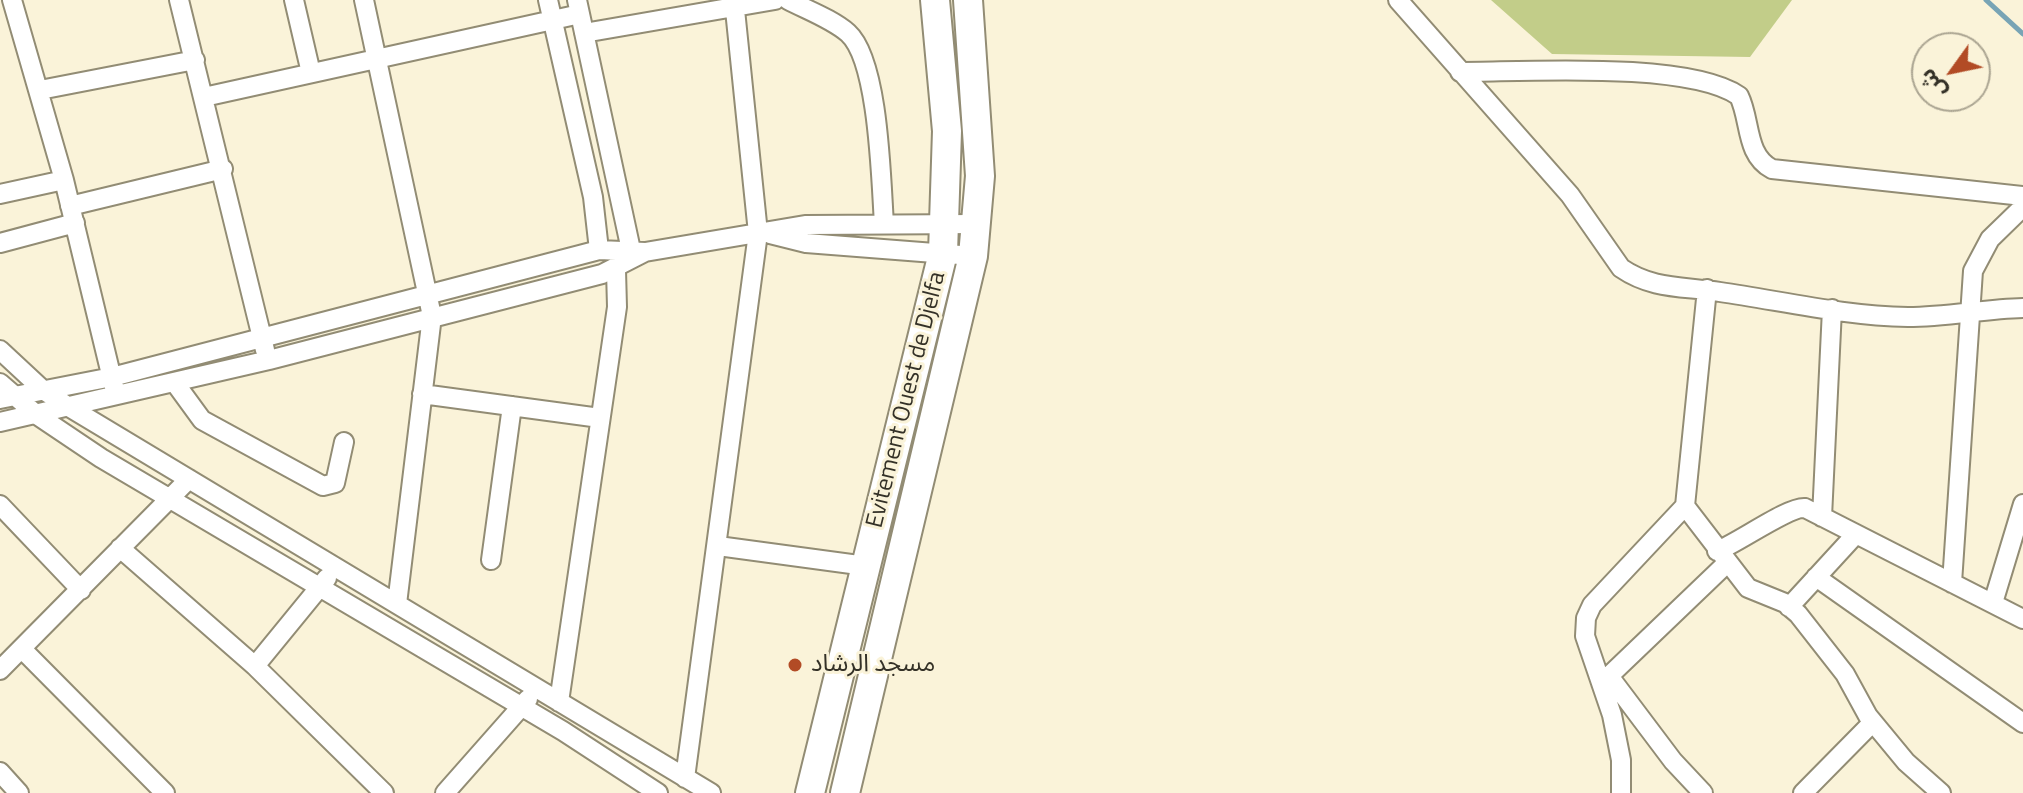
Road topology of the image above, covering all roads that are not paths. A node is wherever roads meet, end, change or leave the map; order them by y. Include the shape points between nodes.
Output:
1 (12, 0) edge
2 (179, 0) edge
3 (294, 0) edge
4 (364, 0) edge
5 (548, 0) edge
6 (775, 0) edge
7 (788, 0) edge
8 (935, 0) edge
9 (968, 0) edge
10 (1398, 0) edge
11 (734, 3) edge
12 (578, 7) edge
13 (552, 20) junction
14 (584, 33) junction
15 (377, 57) junction
16 (195, 60) junction
17 (1460, 72) junction
18 (311, 73) junction
19 (40, 90) junction
20 (204, 97) junction
21 (223, 169) junction
22 (64, 180) junction
23 (0, 194) edge
24 (2023, 196) edge
25 (2023, 207) edge
26 (73, 214) junction
27 (946, 223) junction
28 (884, 224) junction
29 (977, 224) junction
30 (763, 233) junction
31 (0, 243) edge
32 (599, 250) junction
33 (638, 251) junction
34 (943, 253) junction
35 (973, 256) junction
36 (616, 270) junction
37 (1707, 289) junction
38 (430, 294) junction
39 (2023, 308) edge
40 (1832, 309) junction
41 (1971, 314) junction
42 (432, 316) junction
43 (262, 339) junction
44 (0, 350) edge
45 (269, 360) junction
46 (112, 377) junction
47 (175, 383) junction
48 (43, 390) junction
49 (4, 393) edge
50 (422, 394) junction
51 (117, 397) junction
52 (512, 406) junction
53 (69, 407) junction
54 (37, 415) junction
55 (600, 418) junction
56 (0, 422) edge
57 (344, 442) dead end
58 (189, 479) junction
59 (169, 498) junction
60 (2023, 504) edge
61 (0, 505) edge
62 (1685, 506) junction
63 (1822, 517) junction
64 (1856, 534) junction
65 (718, 546) junction
66 (120, 548) junction
67 (1722, 558) junction
68 (491, 560) dead end
69 (866, 566) junction
70 (336, 567) junction
71 (1816, 577) junction
72 (1952, 583) junction
73 (320, 587) junction
74 (81, 590) junction
75 (1993, 603) junction
76 (397, 604) junction
77 (1789, 607) junction
78 (2023, 619) edge
79 (22, 649) junction
80 (255, 666) junction
81 (0, 670) edge
82 (1605, 679) junction
83 (537, 689) junction
84 (559, 702) junction
85 (522, 706) junction
86 (1873, 722) junction
87 (2023, 723) edge
88 (0, 772) edge
89 (685, 778) junction
90 (1622, 792) edge
91 (19, 793) edge
92 (165, 793) edge
93 (384, 793) edge
94 (445, 793) edge
95 (658, 793) edge
96 (711, 793) edge
97 (810, 793) edge
98 (845, 793) edge
99 (1703, 793) edge
100 (1803, 793) edge
101 (1941, 793) edge

1 - 19 street
2 - 16 street
3 - 18 street
4 - 15 street
5 - 13 street
6 - 11 street
7 - 28 street via 847,32 858,46 876,116
8 - 27 highway, Evitement Ouest de Djelfa via 947,131
9 - 29 highway via 978,106
10 - 17 street
11 - 14 street
11 - 30 street
12 - 13 street
12 - 14 street
13 - 15 street
13 - 32 street via 593,197
14 - 33 street
15 - 18 street
15 - 38 street
16 - 19 street
16 - 20 street
17 - 24 street via 1623,71 1713,84 1739,96 1753,150 1772,169
17 - 37 street via 1570,195 1621,268 1651,284
18 - 20 street
19 - 22 street
20 - 21 street
21 - 26 street
21 - 43 street
22 - 23 street
22 - 26 street
25 - 41 street via 1981,253 1973,271
26 - 31 street
26 - 46 street
27 - 28 street
27 - 29 street
27 - 34 highway, Evitement Ouest de Djelfa
28 - 30 street via 805,225
29 - 35 highway
30 - 33 street
30 - 34 street via 806,243
30 - 65 street
32 - 33 street
32 - 38 street
33 - 36 street
34 - 35 street
34 - 69 highway, Evitement Ouest de Djelfa
35 - 98 highway
36 - 42 street
36 - 55 street via 617,307
37 - 40 street
37 - 62 street
38 - 42 street
38 - 43 street
39 - 41 street
40 - 41 street via 1908,317
40 - 63 street
41 - 72 street
42 - 45 street
42 - 50 street
43 - 45 street
43 - 46 street
44 - 48 street
45 - 47 street
46 - 48 street
46 - 51 street
47 - 51 street
47 - 57 street via 202,420 323,486 335,483
48 - 49 street
48 - 53 street
49 - 54 street
50 - 52 street
50 - 76 street
51 - 53 street
52 - 55 street
52 - 68 street
53 - 54 street
53 - 58 street
54 - 56 street
54 - 59 street
55 - 84 street
58 - 59 street
58 - 70 street
59 - 66 street
59 - 73 street
60 - 75 street
61 - 74 street
62 - 67 street
62 - 82 street via 1592,605 1585,636
63 - 64 street
63 - 67 street via 1797,507
64 - 71 street
64 - 72 street
65 - 69 street
65 - 89 street
66 - 74 street
66 - 80 street
67 - 77 street via 1748,588
67 - 82 street
69 - 97 highway, Evitement Ouest de Djelfa
70 - 73 street
70 - 76 street
71 - 77 street
71 - 87 street
72 - 75 street
73 - 80 street
73 - 85 street
74 - 79 street
75 - 78 street
76 - 83 street
77 - 86 street via 1845,674
79 - 81 street
79 - 92 street
80 - 93 street
82 - 90 street
82 - 99 street
83 - 84 street
83 - 85 street
84 - 89 street
85 - 94 street
85 - 95 street
86 - 100 street
86 - 101 street
88 - 91 street
89 - 96 street

